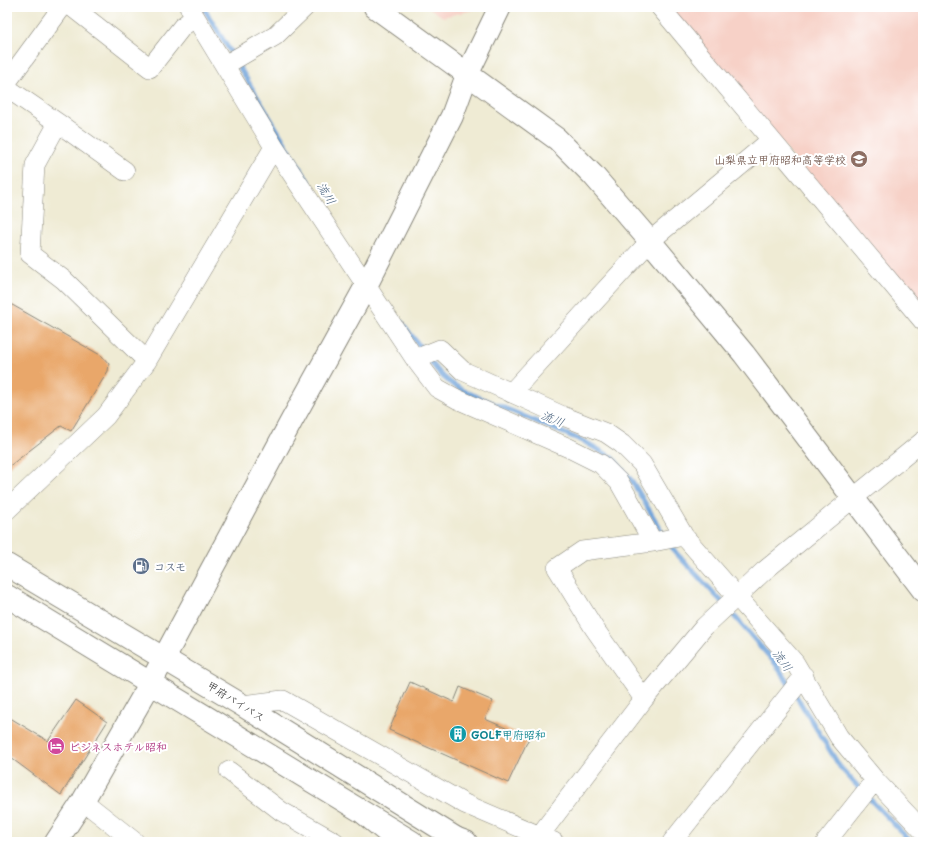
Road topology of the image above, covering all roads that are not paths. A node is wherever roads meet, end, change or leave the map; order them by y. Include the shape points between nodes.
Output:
1 (62, 7) edge
2 (72, 7) edge
3 (305, 7) edge
4 (375, 7) edge
5 (500, 7) edge
6 (660, 7) edge
7 (192, 12) edge
8 (225, 65) junction
9 (467, 75) junction
10 (7, 82) edge
11 (7, 88) edge
12 (58, 123) junction
13 (771, 140) junction
14 (274, 147) junction
15 (125, 172) dead end
16 (650, 241) junction
17 (366, 286) junction
18 (923, 321) edge
19 (415, 359) junction
20 (147, 361) junction
21 (511, 393) junction
22 (923, 441) edge
23 (853, 499) junction
24 (7, 510) edge
25 (684, 536) junction
26 (652, 542) junction
27 (7, 565) edge
28 (923, 590) edge
29 (7, 596) edge
30 (737, 596) junction
31 (164, 658) junction
32 (804, 676) junction
33 (150, 684) junction
34 (644, 699) junction
35 (242, 705) junction
36 (229, 770) dead end
37 (876, 780) junction
38 (83, 801) junction
39 (365, 814) junction
40 (923, 831) edge
41 (547, 839) edge
42 (461, 841) edge
43 (56, 842) edge
44 (135, 842) edge
45 (335, 842) edge
46 (399, 842) edge
47 (412, 842) edge
48 (672, 842) edge
49 (826, 842) edge

1 - 10 street
2 - 7 street via 150,68
3 - 8 street via 275,36
4 - 9 main road
5 - 9 main road
6 - 13 street
7 - 8 street
8 - 14 street
9 - 16 main road via 557,139 593,175
9 - 17 main road via 452,116
11 - 12 street
12 - 15 street
12 - 20 street via 35,165 30,254 64,280
13 - 16 street
13 - 18 street
14 - 17 street
14 - 20 street
16 - 21 street
16 - 23 main road via 744,354
17 - 19 street
17 - 31 main road
19 - 21 street via 440,349 463,371
19 - 26 street via 437,388 601,464 619,482
20 - 24 street via 106,416
21 - 25 street via 606,433 622,444 642,464
22 - 23 street
23 - 28 main road
23 - 30 street
25 - 26 street
25 - 30 street
26 - 34 street via 582,551 557,568 594,628
27 - 31 main road, 甲府バイパス
29 - 33 main road
30 - 32 street via 796,663
30 - 34 street via 704,627
31 - 33 main road
31 - 35 main road, 甲府バイパス
32 - 37 street via 839,737
32 - 48 street
33 - 38 main road
33 - 39 main road
34 - 41 street
35 - 41 street via 283,700 465,804
35 - 42 main road, 甲府バイパス
36 - 45 street via 281,811
37 - 40 street
37 - 49 street
38 - 43 main road
38 - 44 street
39 - 46 main road
39 - 47 main road

